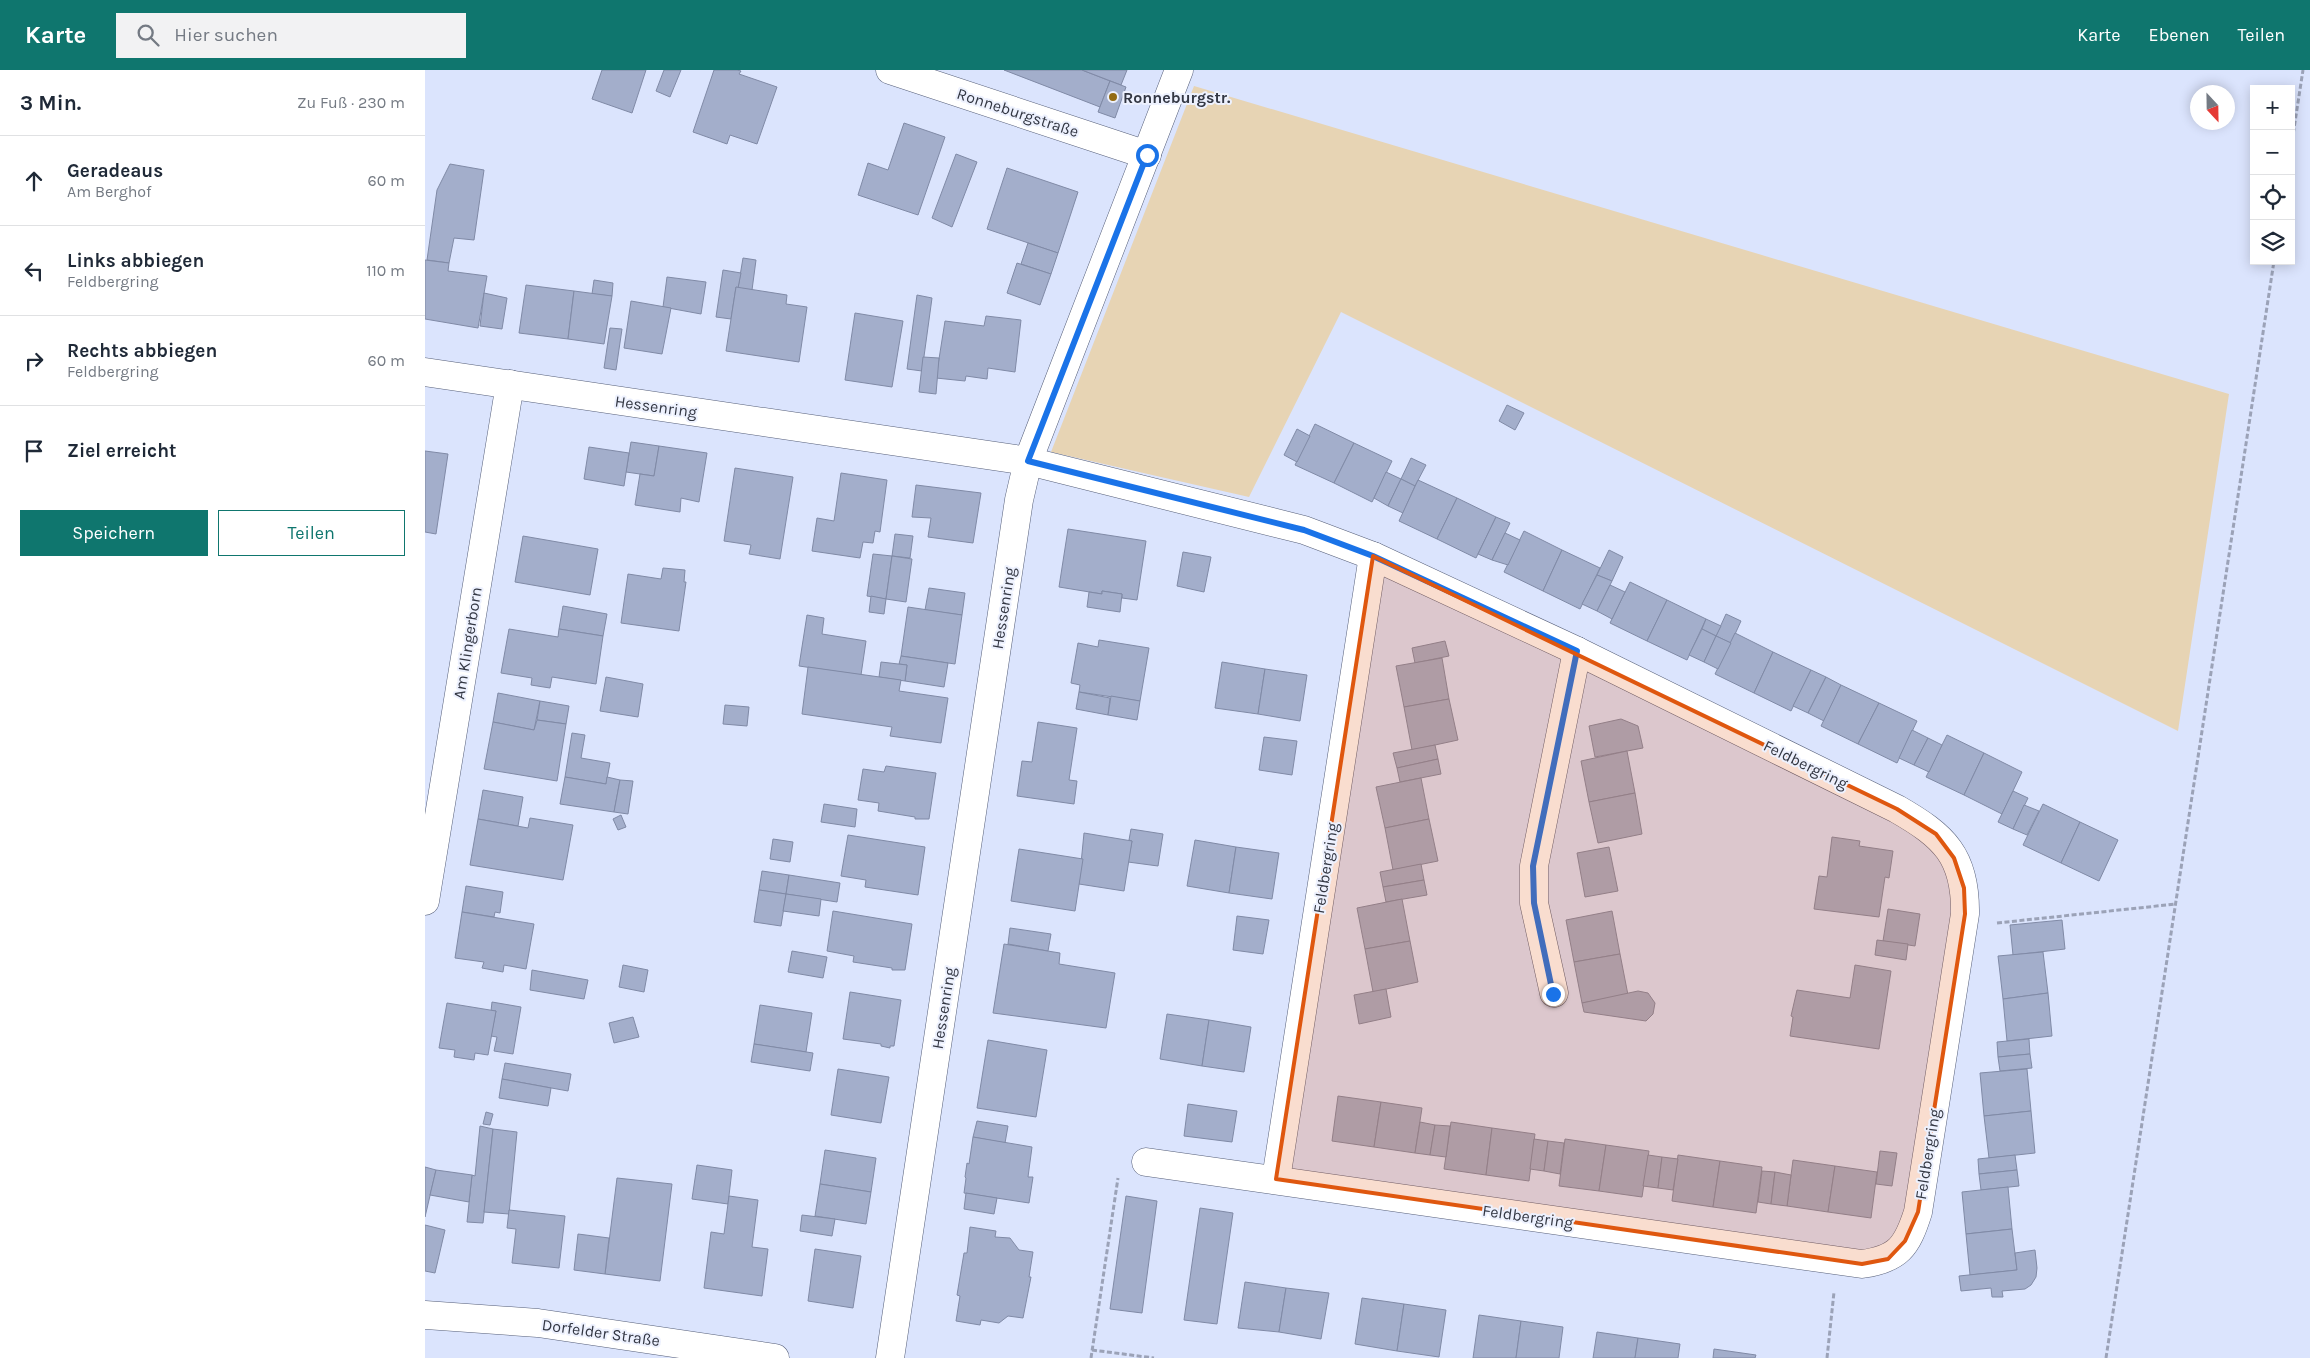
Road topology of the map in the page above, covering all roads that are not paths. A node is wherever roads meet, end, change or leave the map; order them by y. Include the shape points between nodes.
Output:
1 (890, 70) edge
2 (1179, 70) edge
3 (1147, 155) junction
4 (425, 372) edge
5 (510, 384) junction
6 (1028, 461) junction
7 (1373, 556) junction
8 (1577, 651) junction
9 (425, 901) edge
10 (1553, 994) dead end
11 (1146, 1162) road end
12 (1276, 1179) junction
13 (425, 1315) edge
14 (775, 1358) edge
15 (890, 1358) edge

1 - 3 street, Ronneburgstraße
2 - 3 street
3 - 6 street
4 - 5 street, Hessenring
5 - 6 street, Hessenring
5 - 9 street, Am Klingerborn
6 - 7 street, Feldbergring via 1304,530
6 - 15 street, Hessenring
7 - 8 street, Feldbergring
7 - 12 street, Feldbergring
8 - 10 street via 1533,866 1534,903
8 - 12 street, Feldbergring via 1925,825 1946,845 1959,869 1965,902 1963,927 1913,1228 1898,1252 1888,1259 1862,1264
11 - 12 street, Feldbergring
13 - 14 street, Dorfelder Straße via 538,1323

